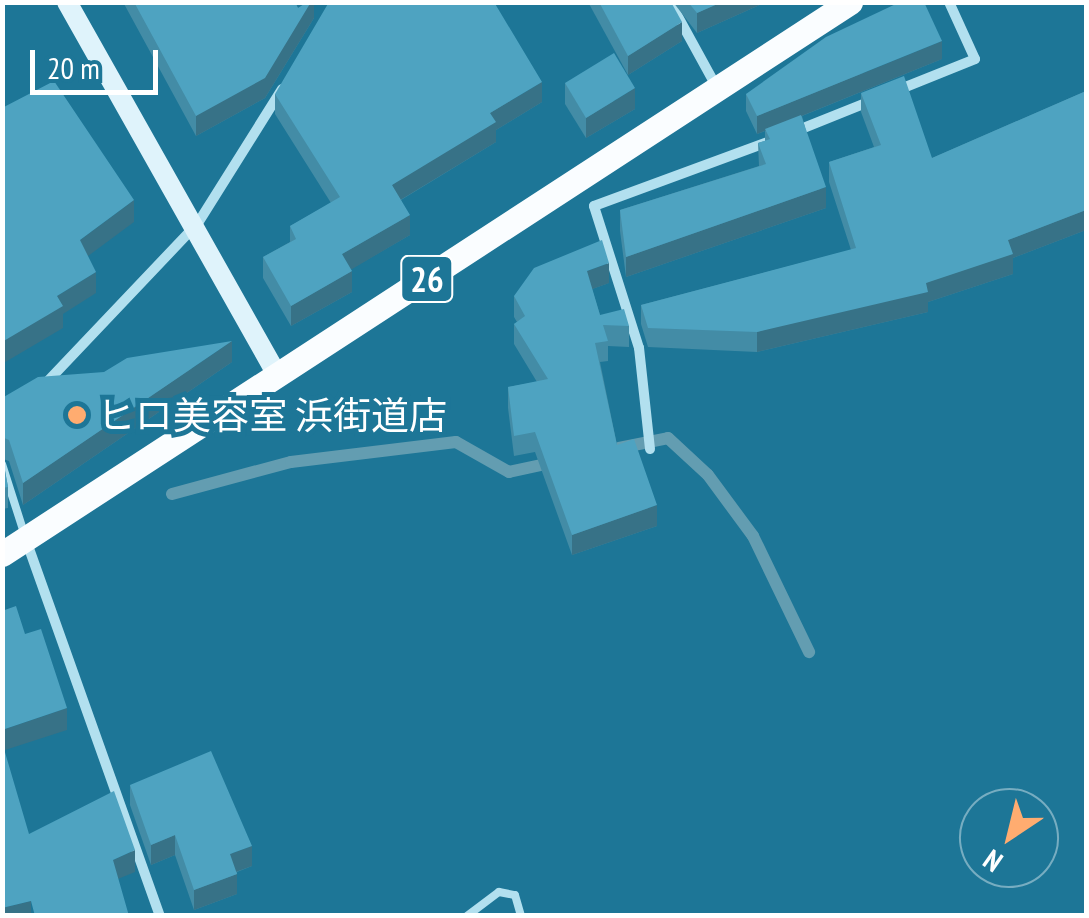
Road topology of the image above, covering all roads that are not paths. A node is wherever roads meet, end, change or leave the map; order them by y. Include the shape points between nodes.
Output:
1 (67, 2) edge
2 (670, 2) edge
3 (850, 2) edge
4 (949, 2) edge
5 (286, 82) edge
6 (717, 89) junction
7 (576, 182) junction
8 (594, 206) junction
9 (198, 223) junction
10 (278, 376) junction
11 (28, 395) edge
12 (650, 449) dead end
13 (2, 464) edge
14 (26, 540) junction
15 (2, 554) edge
16 (160, 916) edge
17 (467, 916) edge
18 (521, 916) edge

1 - 9 street
2 - 6 street
3 - 6 main road, 26
4 - 8 street via 976,59
5 - 9 street
6 - 7 main road, 26
7 - 8 street
7 - 10 main road, 26
8 - 12 street via 638,348
9 - 10 street
9 - 11 street
10 - 14 main road, 26
13 - 14 lane
14 - 15 main road, 26
14 - 16 street
17 - 18 lane via 498,892 514,894

